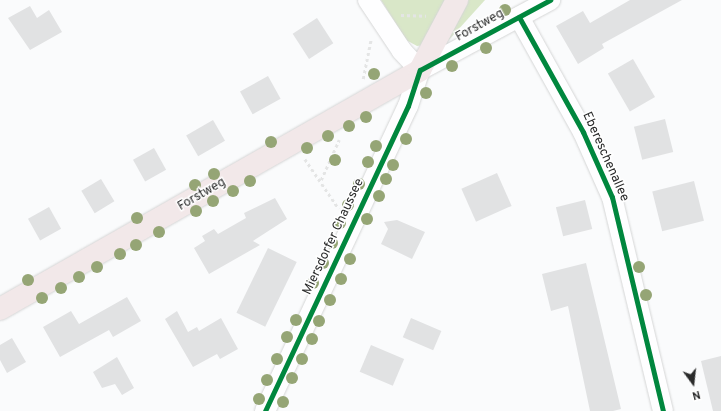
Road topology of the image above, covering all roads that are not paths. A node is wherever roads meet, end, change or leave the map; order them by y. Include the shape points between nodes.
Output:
1 (550, 0) edge
2 (453, 9) edge
3 (372, 14) edge
4 (520, 17) junction
5 (420, 70) junction
6 (0, 309) edge
7 (265, 411) edge
8 (662, 411) edge

1 - 4 street, Forstweg
2 - 5 main road, Miersdorfer Chaussee
3 - 5 street
4 - 5 street, Forstweg
4 - 8 street, Ebereschenallee via 583,132 618,214
5 - 6 main road, Forstweg
5 - 7 street, Miersdorfer Chaussee via 408,106

